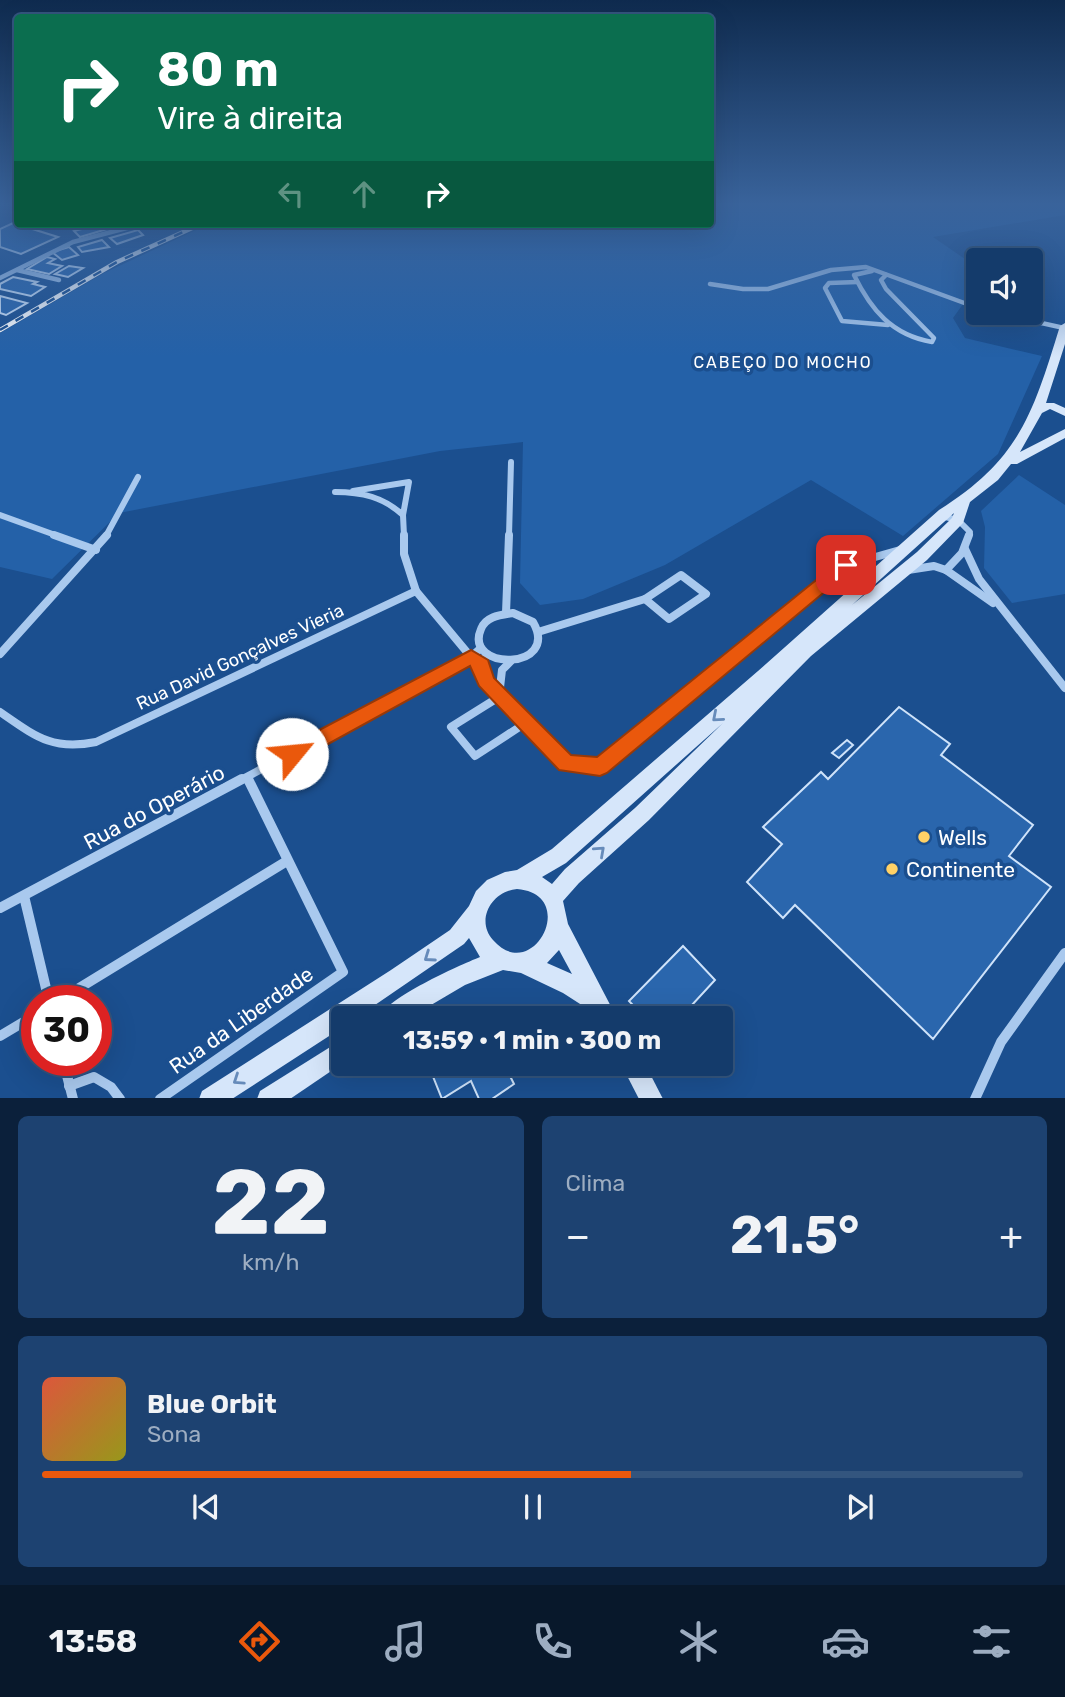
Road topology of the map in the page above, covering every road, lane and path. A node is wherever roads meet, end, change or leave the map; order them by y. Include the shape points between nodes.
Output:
1 (49, 254) edge
2 (17, 270) junction
3 (878, 271) junction
4 (886, 275) junction
5 (0, 278) edge
6 (59, 280) dead end
7 (857, 282) junction
8 (710, 284) dead end
9 (966, 304) edge
10 (1043, 323) edge
11 (888, 325) junction
12 (1065, 327) edge
13 (1046, 389) junction
14 (1038, 410) junction
15 (1063, 410) edge
16 (1032, 424) junction
17 (1064, 432) edge
18 (511, 462) dead end
19 (1005, 465) junction
20 (138, 477) dead end
21 (353, 491) junction
22 (335, 492) dead end
23 (964, 502) junction
24 (0, 514) edge
25 (403, 515) junction
26 (941, 516) junction
27 (958, 520) junction
28 (965, 549) junction
29 (96, 550) junction
30 (919, 553) junction
31 (946, 570) junction
32 (416, 591) junction
33 (645, 599) junction
34 (1002, 610) junction
35 (506, 613) junction
36 (538, 632) junction
37 (483, 651) junction
38 (0, 654) edge
39 (471, 657) junction
40 (511, 661) junction
41 (482, 665) junction
42 (1065, 688) edge
43 (499, 697) junction
44 (0, 712) edge
45 (524, 724) junction
46 (247, 778) junction
47 (287, 861) junction
48 (520, 879) junction
49 (24, 896) junction
50 (552, 899) junction
51 (0, 908) edge
52 (478, 910) junction
53 (558, 926) junction
54 (1065, 953) edge
55 (512, 961) junction
56 (45, 985) edge
57 (84, 985) edge
58 (408, 1006) edge
59 (596, 1006) edge
60 (599, 1006) edge
61 (21, 1024) edge
62 (0, 1037) edge
63 (331, 1058) edge
64 (67, 1076) edge
65 (639, 1076) edge
66 (69, 1086) junction
67 (73, 1098) edge
68 (120, 1098) edge
69 (160, 1098) edge
70 (210, 1098) edge
71 (268, 1098) edge
72 (652, 1098) edge
73 (975, 1098) edge

1 - 2 street
2 - 5 street
2 - 6 street
3 - 4 street
3 - 7 street via 854,275
3 - 8 street via 848,265 774,288
4 - 9 street
4 - 11 street via 881,280 888,294 934,338 932,342 914,341
7 - 11 street
7 - 11 street via 829,283 825,288 842,321
10 - 12 street
12 - 13 main road
13 - 14 main road
13 - 15 main road via 1052,402
14 - 15 main road via 1050,405
14 - 16 main road
16 - 17 main road via 1042,433
16 - 19 main road
17 - 19 main road
18 - 35 street
19 - 23 main road
20 - 29 street
21 - 22 street
21 - 25 street via 373,494
21 - 25 street via 409,482
23 - 26 main road
23 - 27 main road
24 - 29 street
25 - 32 street via 404,554
26 - 27 street
26 - 30 main road
27 - 28 street via 970,532
27 - 30 main road
28 - 31 street
28 - 34 street via 979,579
29 - 38 street
30 - 31 street
30 - 45 street via 846,565 600,767 566,763
30 -> 48 main road via 559,856
50 -> 30 main road via 805,652 905,570
31 - 34 street
32 - 39 street
32 - 44 street, Rua David Gonçalves Vieria via 96,742 72,749 51,745
33 - 33 street via 669,619 706,594 681,575
33 - 36 street
34 - 42 street
35 - 36 street via 523,615
35 - 37 street via 481,626 477,639
36 - 40 street via 532,652
37 - 39 street, Rua do Operário
37 - 40 street
37 - 41 street
39 - 41 street
39 - 46 street, Rua do Operário
40 - 43 street via 502,670
41 - 43 street via 485,681
43 - 45 street
43 - 45 street via 451,727 475,757
46 - 47 street
46 - 49 street, Rua do Operário
47 - 57 street
47 - 69 street, Rua da Liberdade via 343,972
48 - 50 main road via 535,883
48 - 52 main road via 494,887
49 - 51 street, Rua do Operário
49 - 56 street
50 - 53 main road
52 - 55 main road via 479,936 490,952
52 -> 70 main road via 457,937 399,978
53 - 55 main road via 545,951 534,958
53 - 60 main road
54 - 73 street via 1001,1042
55 - 58 main road via 480,966
55 - 59 main road via 570,985
61 - 62 street
63 - 71 main road
64 - 66 street
65 - 72 main road
66 - 67 street
66 - 68 street via 94,1077

